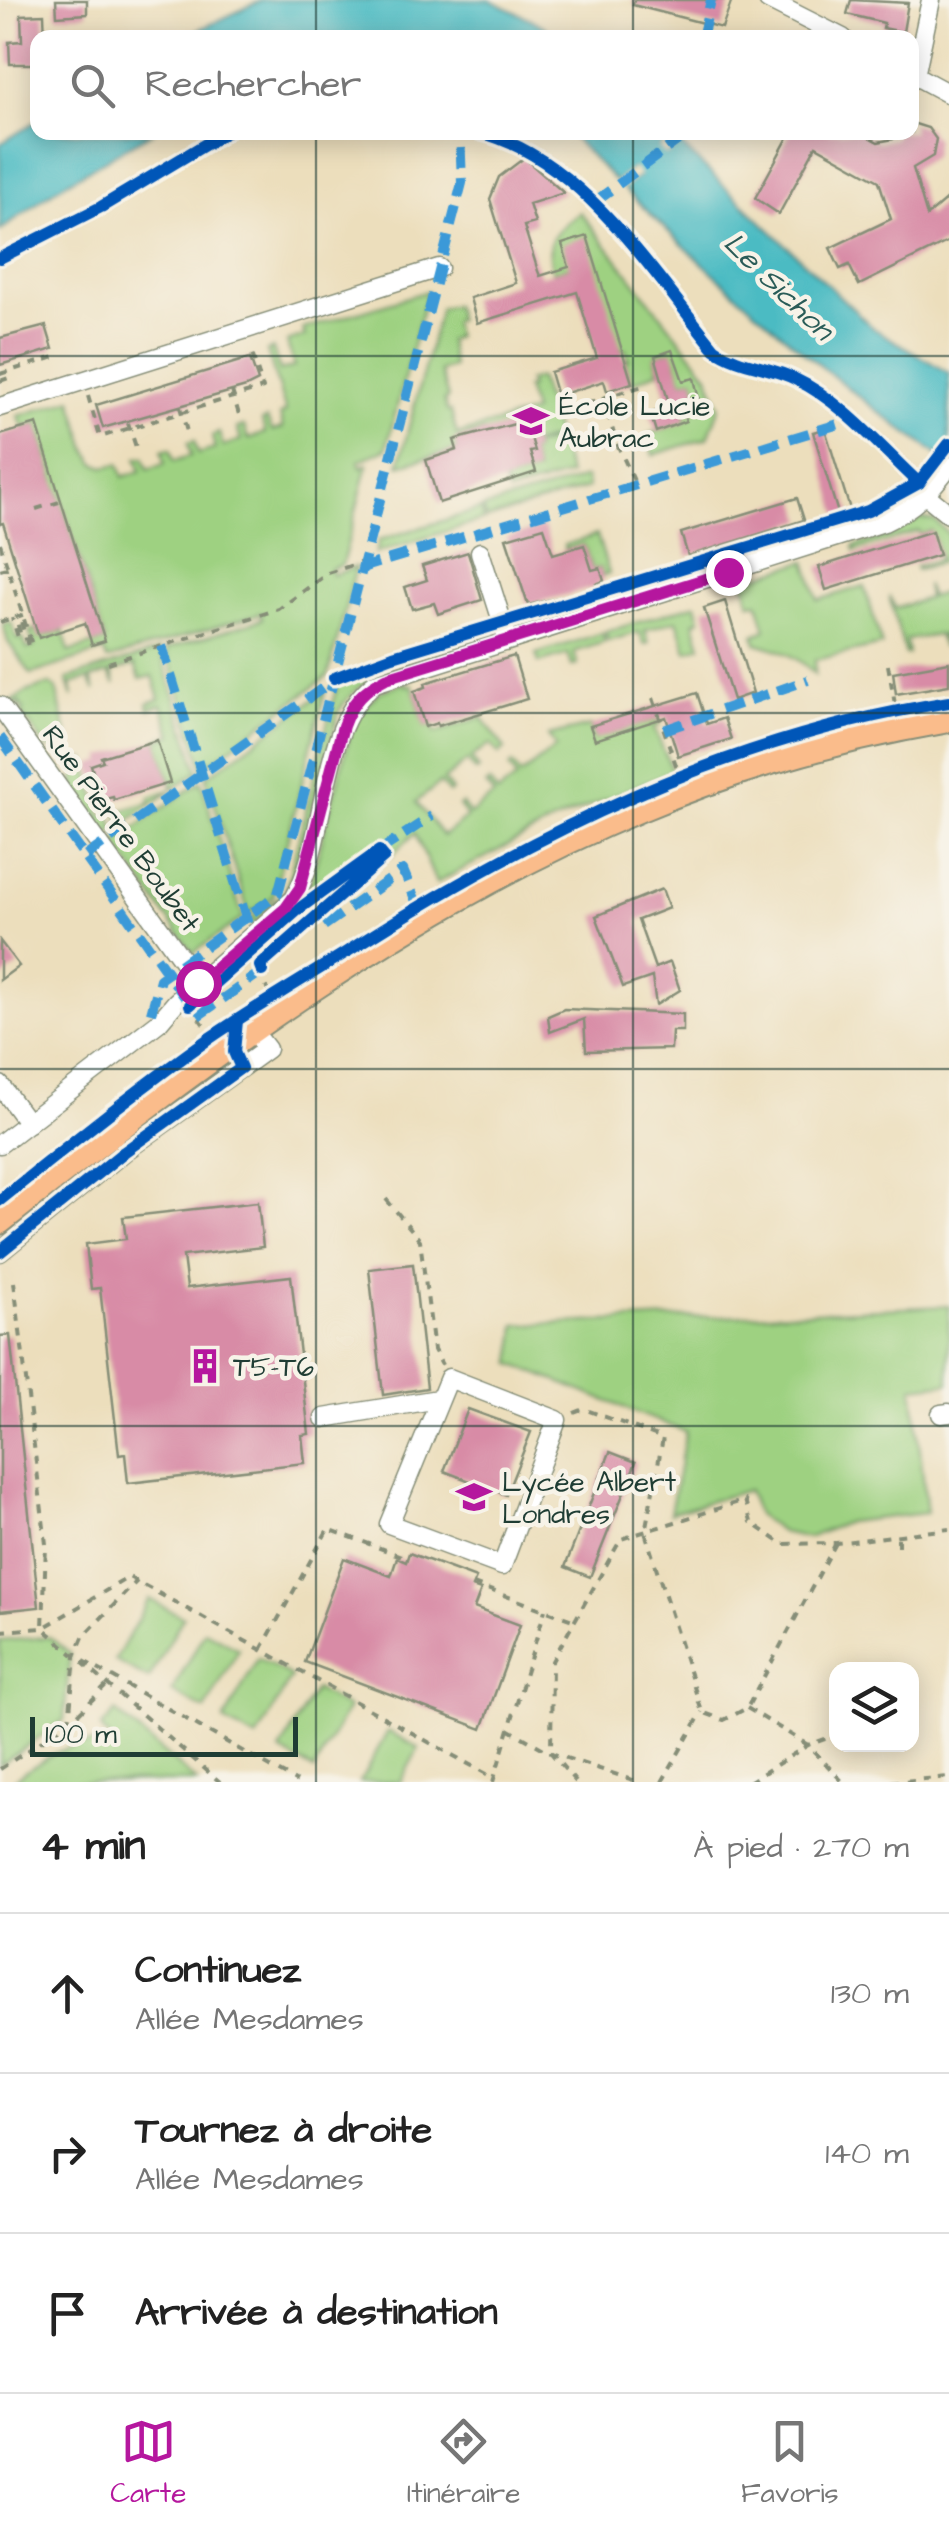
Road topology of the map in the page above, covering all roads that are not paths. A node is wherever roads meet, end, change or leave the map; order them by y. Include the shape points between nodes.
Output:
1 (768, 0) edge
2 (931, 0) edge
3 (801, 8) edge
4 (832, 30) edge
5 (919, 51) edge
6 (919, 79) edge
7 (949, 94) edge
8 (439, 268) dead end
9 (0, 407) edge
10 (946, 470) edge
11 (926, 496) junction
12 (949, 514) edge
13 (480, 552) dead end
14 (508, 640) junction
15 (0, 706) edge
16 (949, 720) edge
17 (198, 983) junction
18 (260, 1040) junction
19 (0, 1085) edge
20 (28, 1123) junction
21 (0, 1144) edge
22 (0, 1223) edge
23 (0, 1252) edge
24 (438, 1400) junction
25 (324, 1418) dead end

1 - 3 street
2 - 5 street
3 - 4 street
6 - 7 street
8 - 9 street
10 - 11 street
11 - 12 street
11 - 14 street via 884,522
13 - 14 street
14 - 17 street via 386,678 354,702 300,888 286,908
15 - 17 street, Rue Pierre Boubet
16 - 18 main road via 737,774 548,853 432,916
17 - 20 street via 159,1022
18 - 22 main road via 160,1096
18 - 23 street
19 - 20 street
20 - 21 street
24 - 24 street via 449,1378 557,1420 502,1566 389,1524
24 - 25 street

